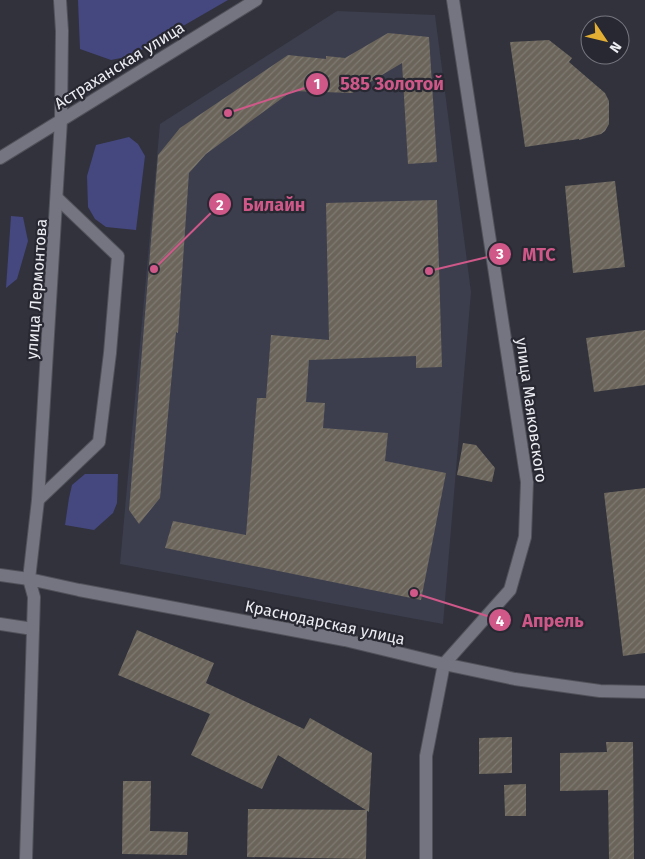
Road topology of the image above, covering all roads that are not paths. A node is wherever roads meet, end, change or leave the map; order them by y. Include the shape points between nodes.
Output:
1 (60, 0) edge
2 (256, 0) edge
3 (453, 0) edge
4 (62, 120) junction
5 (0, 158) edge
6 (58, 199) junction
7 (38, 500) junction
8 (0, 575) edge
9 (29, 580) junction
10 (0, 624) edge
11 (33, 629) junction
12 (444, 664) junction
13 (645, 692) edge
14 (26, 859) edge
15 (426, 859) edge

1 - 4 street, улица Лермонтова
2 - 4 street, Астраханская улица
3 - 12 street, улица Маяковского via 527,482 525,538 510,590
4 - 5 street, Астраханская улица
4 - 6 street, улица Лермонтова
6 - 7 street, улица Лермонтова
6 - 7 street via 118,256 100,442
7 - 9 street, улица Лермонтова
8 - 9 street, Краснодарская улица
9 - 11 street, улица Лермонтова via 34,598
9 - 12 street, Краснодарская улица via 345,640
10 - 11 street
11 - 14 street, улица Лермонтова
12 - 13 street, Краснодарская улица via 515,679 600,691
12 - 15 street via 426,756

